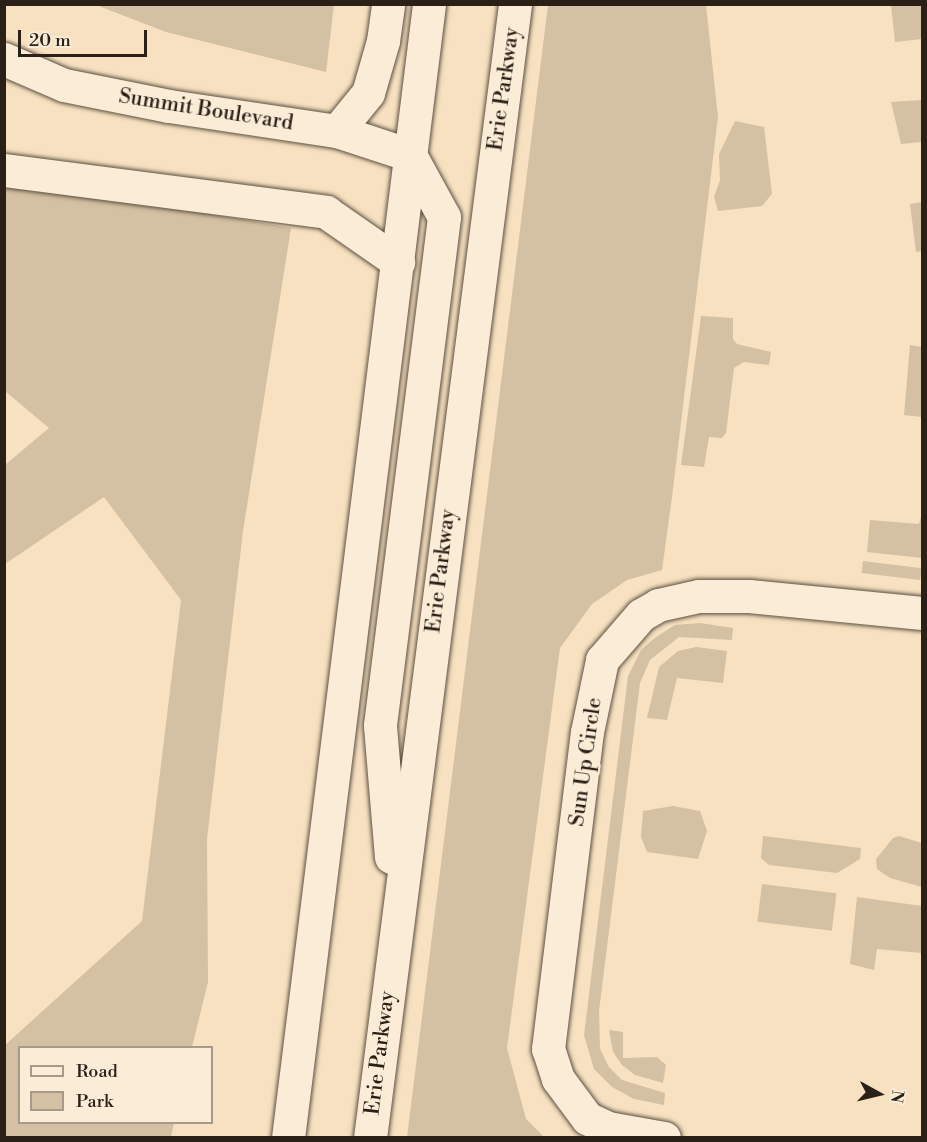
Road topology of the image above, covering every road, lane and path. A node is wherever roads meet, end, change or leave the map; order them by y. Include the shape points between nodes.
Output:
1 (388, 4) edge
2 (429, 4) edge
3 (515, 4) edge
4 (4, 59) edge
5 (337, 131) junction
6 (410, 154) junction
7 (4, 171) edge
8 (398, 262) junction
9 (922, 613) edge
10 (396, 923) junction
11 (288, 1137) edge
12 (370, 1137) edge
13 (664, 1137) edge

1 - 5 main road via 383,41 368,93
2 - 6 main road
3 - 10 main road, Erie Parkway
4 - 5 main road, Summit Boulevard via 64,85 169,106
5 - 6 main road, Summit Boulevard
6 - 8 main road
6 - 10 main road via 444,217 380,725
7 - 8 main road via 326,212
8 - 11 main road
9 - 13 main road, Sun Up Circle via 758,597 699,596 658,605 641,615 602,660 587,732 548,1049 558,1079 587,1118 608,1128
10 - 12 main road, Erie Parkway

